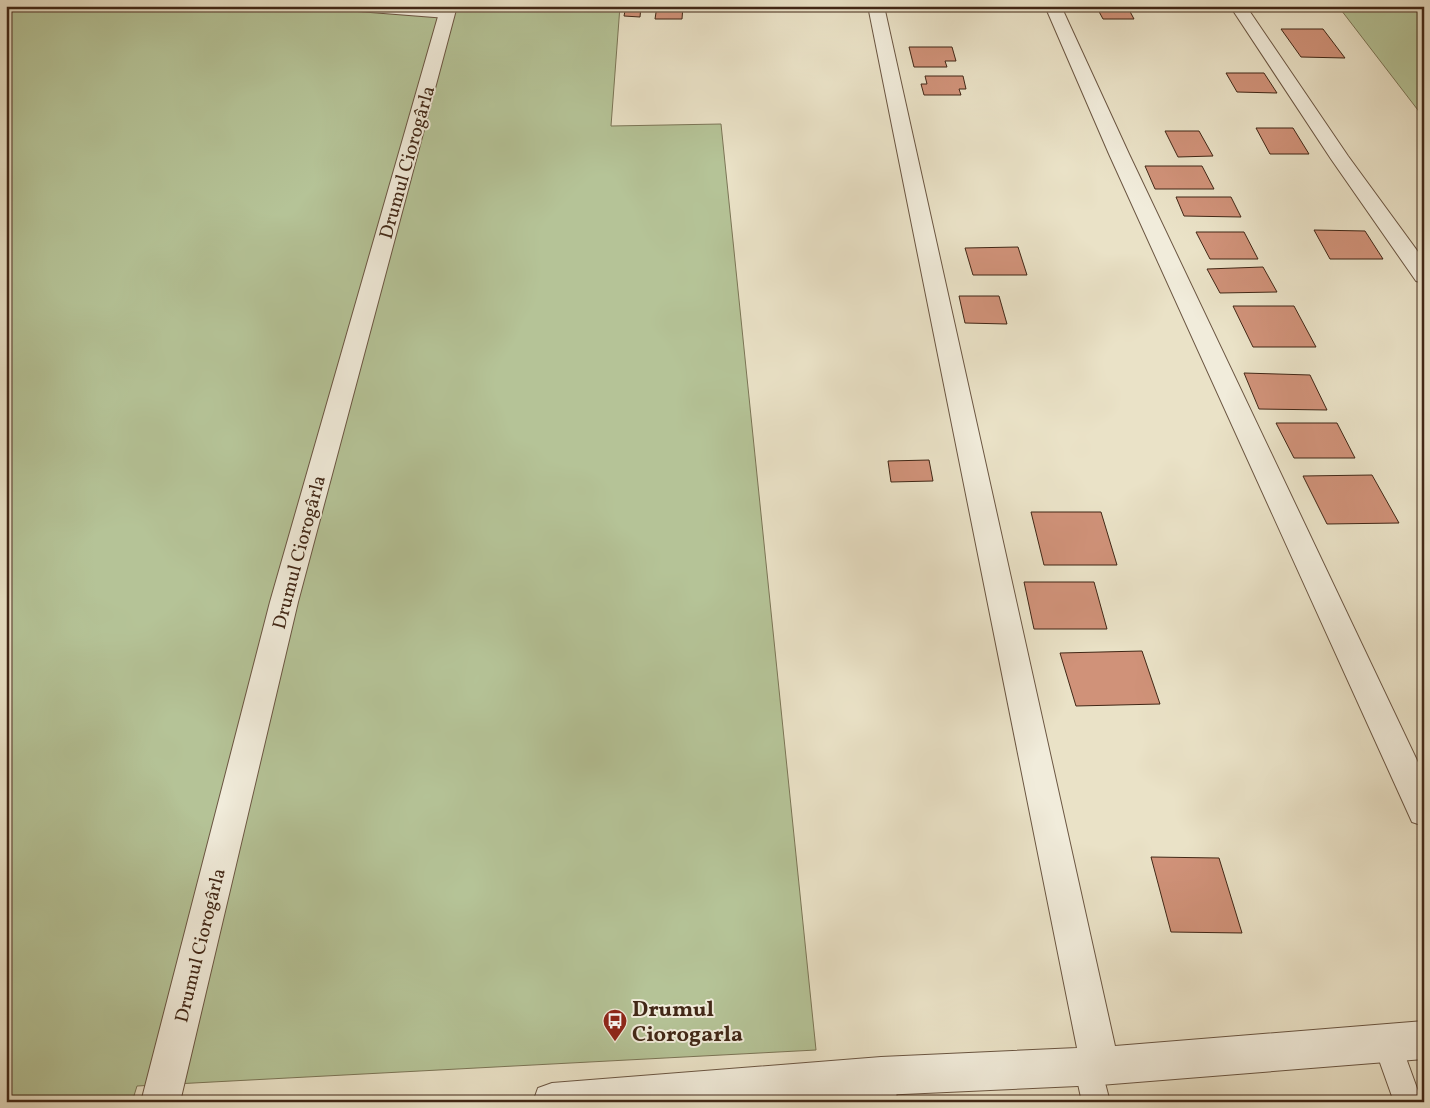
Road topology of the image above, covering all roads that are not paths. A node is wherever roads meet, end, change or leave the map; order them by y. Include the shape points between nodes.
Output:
1 (345, 6) edge
2 (876, 6) edge
3 (1053, 6) edge
4 (1238, 6) edge
5 (448, 10) edge
6 (1424, 276) edge
7 (1424, 811) edge
8 (1424, 1040) edge
9 (1387, 1043) junction
10 (1094, 1066) junction
11 (882, 1089) edge
12 (160, 1102) edge
13 (552, 1102) edge
14 (1096, 1102) edge
15 (1408, 1102) edge

1 - 5 lane
2 - 10 street
3 - 7 street
4 - 6 street
5 - 12 street, Drumul Ciorogârla via 284,602
8 - 9 street
9 - 10 street
9 - 15 lane
10 - 11 street
10 - 14 lane
11 - 13 street

